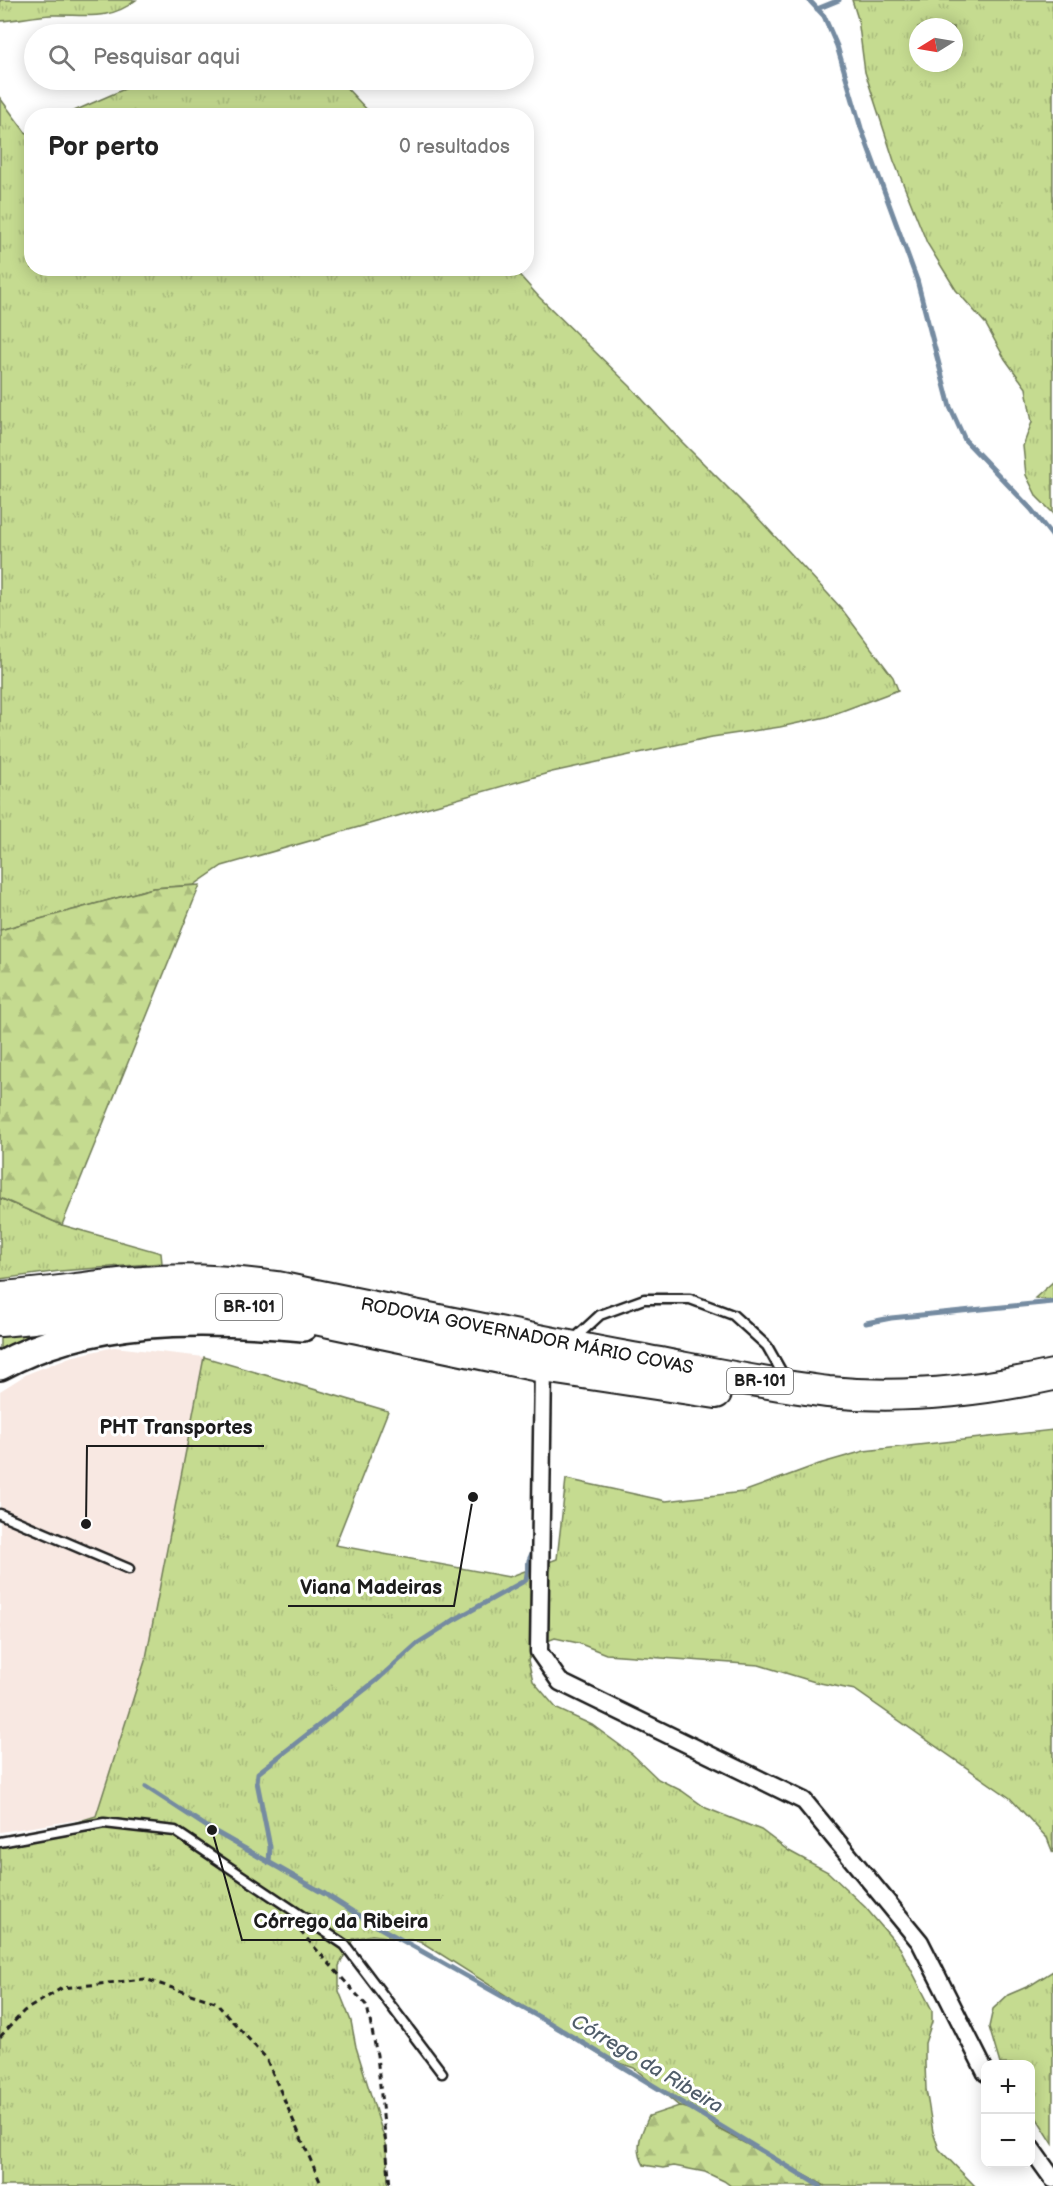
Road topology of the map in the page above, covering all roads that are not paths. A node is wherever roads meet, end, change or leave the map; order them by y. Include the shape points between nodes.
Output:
1 (0, 1297) edge
2 (0, 1321) edge
3 (566, 1346) junction
4 (462, 1349) junction
5 (0, 1366) edge
6 (543, 1367) junction
7 (1053, 1375) edge
8 (789, 1387) junction
9 (1053, 1393) edge
10 (0, 1514) edge
11 (129, 1569) dead end
12 (0, 1842) edge
13 (981, 2063) edge
14 (442, 2073) dead end
15 (1035, 2154) edge
16 (1053, 2179) edge

1 - 3 highway, RODOVIA GOVERNADOR MÁRIO COVAS / BR-101 via 142,1282 242,1282
2 - 4 highway, RODOVIA GOVERNADOR MÁRIO COVAS / BR-101 via 144,1305 207,1304 273,1310
3 - 8 highway, RODOVIA GOVERNADOR MÁRIO COVAS / BR-101
3 - 8 lane via 600,1315 644,1299 690,1299 733,1315 767,1346
4 - 5 highway via 328,1330 180,1321 86,1333 35,1349
4 - 6 highway, RODOVIA GOVERNADOR MÁRIO COVAS / BR-101
6 - 9 highway, RODOVIA GOVERNADOR MÁRIO COVAS / BR-101 via 826,1410 952,1409
6 - 13 street via 539,1652 560,1682 804,1801 920,1942
7 - 8 highway, RODOVIA GOVERNADOR MÁRIO COVAS / BR-101 via 1010,1384 911,1393
10 - 11 lane
12 - 14 lane via 104,1823 174,1831 345,1945
15 - 16 street

